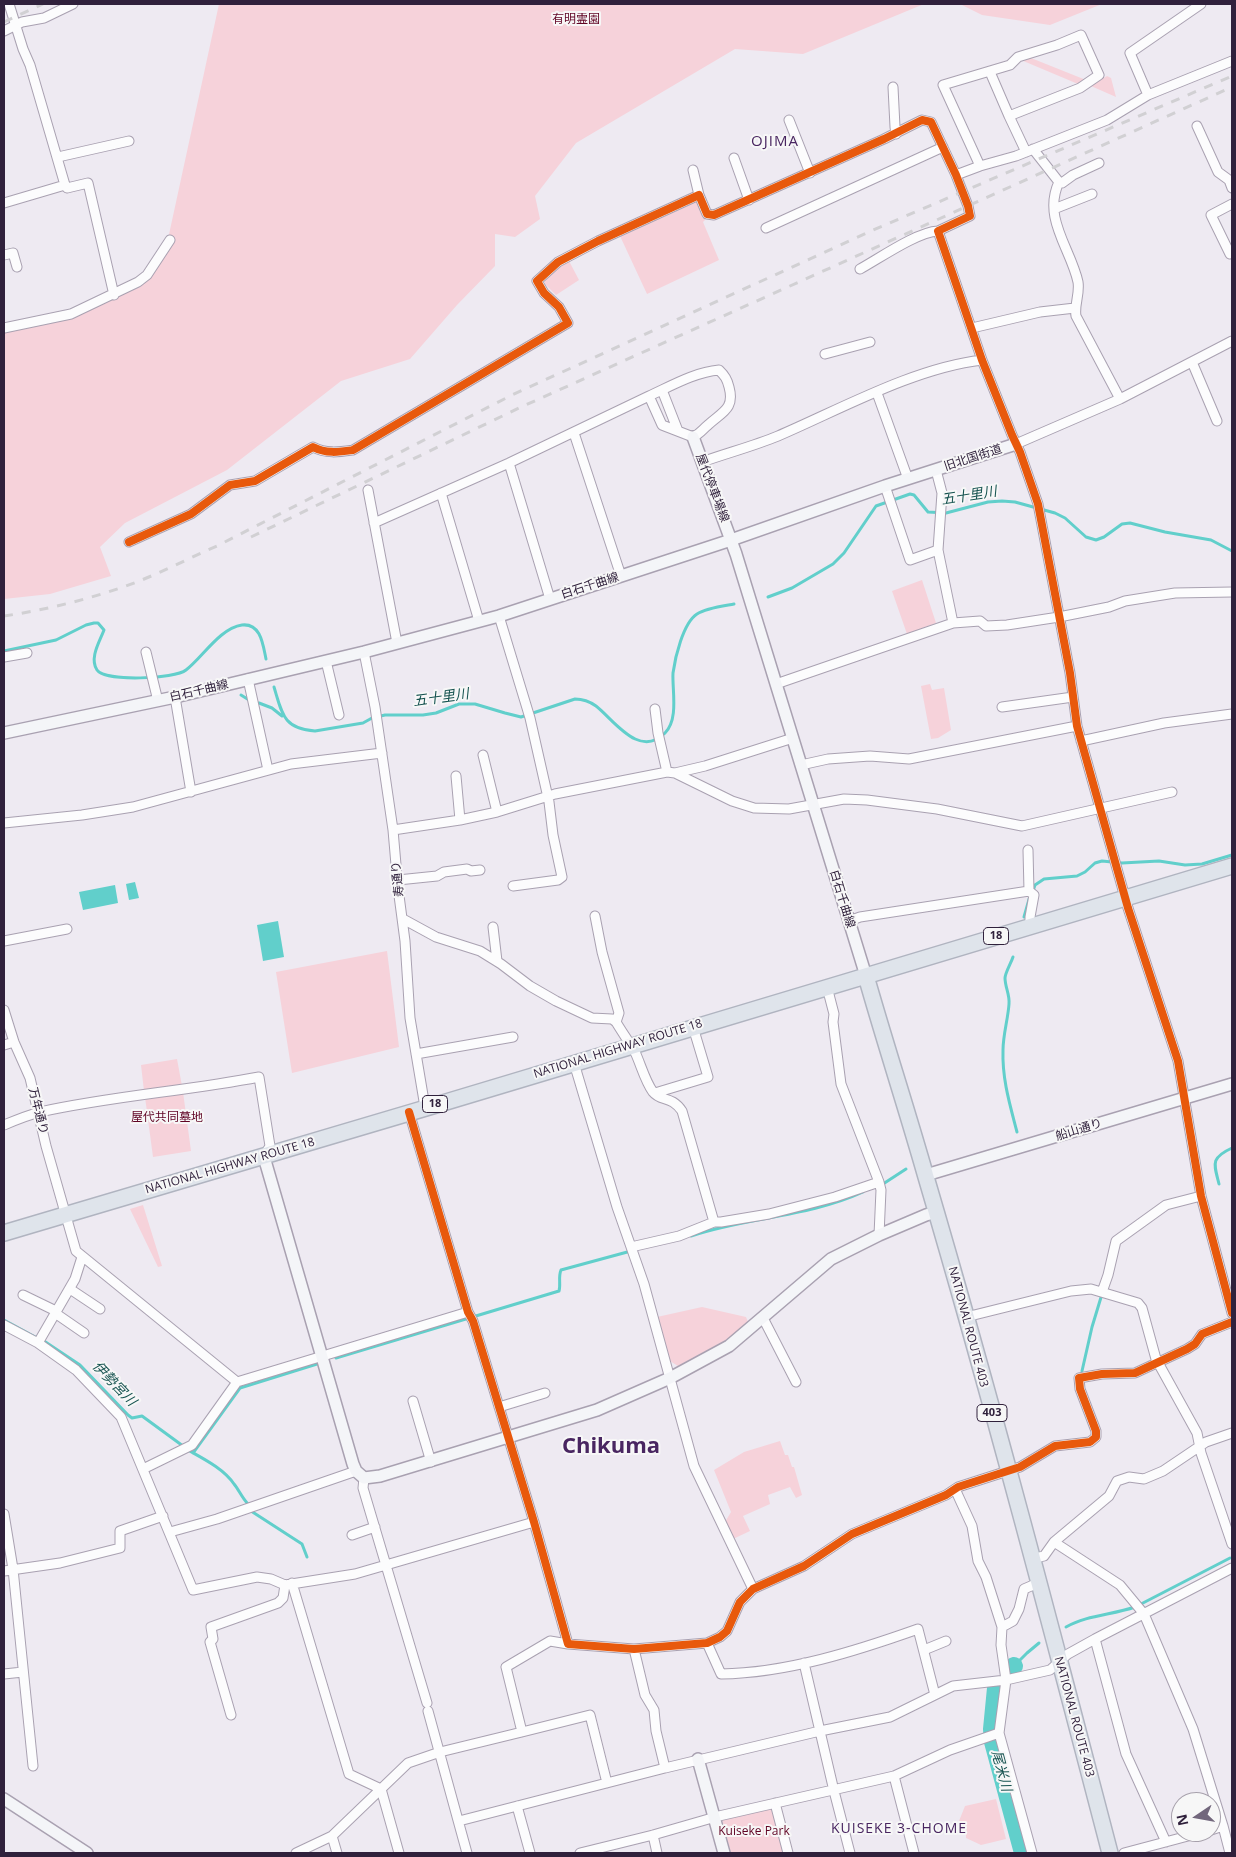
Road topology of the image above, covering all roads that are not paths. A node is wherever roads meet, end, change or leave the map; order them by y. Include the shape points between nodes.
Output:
1 (9, 4) edge
2 (72, 4) edge
3 (1201, 4) edge
4 (15, 26) junction
5 (4, 31) edge
6 (1232, 61) edge
7 (990, 72) junction
8 (894, 87) dead end
9 (1148, 95) junction
10 (1010, 116) junction
11 (789, 120) dead end
12 (1198, 126) dead end
13 (896, 134) junction
14 (129, 141) dead end
15 (943, 147) junction
16 (1030, 151) junction
17 (58, 157) junction
18 (734, 158) dead end
19 (1099, 163) dead end
20 (980, 166) junction
21 (694, 170) dead end
22 (810, 173) junction
23 (956, 175) junction
24 (1058, 182) junction
25 (65, 185) junction
26 (1232, 188) edge
27 (1092, 194) dead end
28 (699, 195) junction
29 (749, 200) junction
30 (4, 203) edge
31 (1232, 204) edge
32 (1054, 209) junction
33 (766, 228) dead end
34 (938, 231) junction
35 (170, 240) dead end
36 (1232, 253) edge
37 (4, 255) edge
38 (17, 267) dead end
39 (860, 269) dead end
40 (114, 295) junction
41 (1075, 308) junction
42 (4, 328) edge
43 (972, 328) junction
44 (1232, 341) edge
45 (870, 342) dead end
46 (825, 354) dead end
47 (982, 360) junction
48 (1192, 362) junction
49 (662, 390) junction
50 (877, 393) junction
51 (649, 396) junction
52 (1120, 399) junction
53 (1217, 420) dead end
54 (678, 431) junction
55 (574, 433) junction
56 (693, 437) junction
57 (1016, 444) junction
58 (702, 462) junction
59 (509, 463) junction
60 (936, 470) junction
61 (908, 479) junction
62 (885, 486) junction
63 (368, 490) dead end
64 (441, 493) junction
65 (374, 523) junction
66 (731, 540) junction
67 (129, 542) dead end
68 (938, 550) junction
69 (621, 576) junction
70 (1232, 592) edge
71 (550, 599) junction
72 (499, 616) junction
73 (1059, 616) junction
74 (479, 621) junction
75 (954, 623) junction
76 (397, 643) junction
77 (146, 652) dead end
78 (364, 652) junction
79 (27, 654) dead end
80 (4, 657) edge
81 (326, 661) junction
82 (248, 679) junction
83 (776, 684) junction
84 (175, 696) junction
85 (1073, 697) junction
86 (158, 701) junction
87 (1002, 707) dead end
88 (655, 709) dead end
89 (1232, 714) edge
90 (339, 715) dead end
91 (1077, 726) junction
92 (4, 733) edge
93 (793, 738) junction
94 (1081, 740) junction
95 (382, 753) junction
96 (483, 755) dead end
97 (801, 765) junction
98 (268, 770) junction
99 (671, 773) junction
100 (456, 776) dead end
101 (191, 792) junction
102 (1172, 792) dead end
103 (546, 797) junction
104 (814, 805) junction
105 (1100, 808) junction
106 (497, 812) junction
107 (460, 820) junction
108 (4, 822) edge
109 (393, 830) junction
110 (1028, 850) dead end
111 (1232, 866) edge
112 (480, 870) dead end
113 (398, 880) junction
114 (513, 886) dead end
115 (1031, 893) junction
116 (1126, 898) junction
117 (595, 916) dead end
118 (402, 919) junction
119 (848, 921) junction
120 (493, 927) dead end
121 (1030, 927) junction
122 (67, 929) dead end
123 (4, 941) edge
124 (497, 961) junction
125 (866, 976) junction
126 (826, 987) junction
127 (4, 1010) edge
128 (616, 1022) junction
129 (693, 1027) junction
130 (513, 1037) dead end
131 (14, 1042) junction
132 (4, 1045) edge
133 (631, 1045) junction
134 (416, 1054) junction
135 (574, 1063) junction
136 (1232, 1084) edge
137 (655, 1093) junction
138 (1184, 1098) junction
139 (425, 1107) junction
140 (39, 1112) junction
141 (409, 1112) junction
142 (4, 1125) edge
143 (264, 1157) junction
144 (926, 1175) junction
145 (880, 1182) junction
146 (1202, 1196) junction
147 (936, 1212) junction
148 (66, 1215) junction
149 (714, 1222) junction
150 (4, 1233) edge
151 (880, 1235) junction
152 (632, 1251) junction
153 (82, 1257) junction
154 (70, 1288) junction
155 (1102, 1292) junction
156 (23, 1295) dead end
157 (100, 1309) dead end
158 (55, 1312) junction
159 (1232, 1313) edge
160 (470, 1316) junction
161 (966, 1317) junction
162 (763, 1318) junction
163 (1232, 1322) edge
164 (4, 1325) edge
165 (84, 1334) dead end
166 (38, 1343) junction
167 (323, 1356) junction
168 (1158, 1362) junction
169 (670, 1378) junction
170 (237, 1382) junction
171 (796, 1382) dead end
172 (545, 1393) dead end
173 (413, 1401) dead end
174 (499, 1406) junction
175 (1232, 1433) edge
176 (508, 1438) junction
177 (1200, 1446) junction
178 (431, 1462) junction
179 (144, 1469) junction
180 (1008, 1471) junction
181 (360, 1475) junction
182 (955, 1489) junction
183 (163, 1516) junction
184 (4, 1519) edge
185 (534, 1522) junction
186 (375, 1527) junction
187 (170, 1532) junction
188 (352, 1535) dead end
189 (1054, 1542) junction
190 (1232, 1544) edge
191 (1031, 1559) junction
192 (386, 1564) junction
193 (1232, 1568) edge
194 (8, 1570) edge
195 (288, 1584) junction
196 (1038, 1584) junction
197 (753, 1589) junction
198 (1144, 1614) junction
199 (1002, 1627) junction
200 (1095, 1639) junction
201 (946, 1641) dead end
202 (707, 1643) junction
203 (568, 1644) junction
204 (634, 1649) junction
205 (924, 1650) junction
206 (1060, 1662) junction
207 (804, 1663) junction
208 (24, 1672) junction
209 (4, 1674) edge
210 (1006, 1680) junction
211 (935, 1695) junction
212 (231, 1714) dead end
213 (820, 1731) junction
214 (522, 1732) junction
215 (994, 1735) junction
216 (440, 1752) junction
217 (698, 1759) junction
218 (33, 1766) dead end
219 (665, 1768) junction
220 (894, 1776) junction
221 (607, 1783) junction
222 (381, 1789) junction
223 (834, 1791) junction
224 (4, 1800) edge
225 (775, 1803) junction
226 (517, 1806) junction
227 (714, 1818) junction
228 (459, 1821) junction
229 (1223, 1826) joint
230 (653, 1835) junction
231 (332, 1836) junction
232 (1171, 1841) edge
233 (1166, 1842) junction
234 (593, 1852) edge
235 (87, 1853) edge
236 (296, 1853) edge
237 (337, 1853) edge
238 (399, 1853) edge
239 (468, 1853) edge
240 (530, 1853) edge
241 (580, 1853) edge
242 (657, 1853) edge
243 (724, 1853) edge
244 (788, 1853) edge
245 (850, 1853) edge
246 (914, 1853) edge
247 (1032, 1853) edge
248 (1110, 1853) edge
249 (1124, 1853) edge
250 (1230, 1853) edge

1 - 4 street
2 - 4 street via 44,18
3 - 9 street via 1130,53
4 - 5 street
4 - 17 street
6 - 9 street
7 - 10 street
7 - 10 street via 1010,65 1018,57 1057,46 1081,34 1099,76 1080,88
7 - 20 street via 943,85
8 - 13 street
9 - 16 street via 1107,120
10 - 16 street
11 - 22 street
12 - 26 street via 1218,172
13 - 15 street via 922,120 931,122
13 - 22 street
14 - 17 street
15 - 23 street
15 - 33 street
16 - 20 street
16 - 24 street
17 - 25 street
18 - 29 street
19 - 24 street via 1072,174 1062,183
20 - 23 street
21 - 28 street
22 - 29 street
23 - 34 street via 970,216
24 - 32 street
25 - 30 street
25 - 40 street via 67,188 88,183
27 - 32 street
28 - 29 street via 706,214 714,215
28 - 67 street via 558,262 537,281 568,323 353,450 322,452 313,446 255,481 230,485 192,514
31 - 36 street via 1211,214
32 - 41 street via 1059,236 1078,285
34 - 39 street via 915,238
34 - 43 street
35 - 40 street via 147,275
37 - 38 street via 12,253
40 - 42 street via 71,314
41 - 43 street via 1040,312
41 - 52 street via 1076,316
43 - 47 street
44 - 48 street, 旧北国街道
45 - 46 street
47 - 50 street via 931,372
47 - 57 street
48 - 52 street, 旧北国街道
48 - 53 street
49 - 51 street
49 - 54 street
49 - 56 street via 712,371 719,370 726,376 730,403 719,417
50 - 58 street via 776,436
50 - 61 street
51 - 54 street via 662,425
51 - 55 street
52 - 57 street, 旧北国街道
54 - 56 street
55 - 59 street
55 - 69 street
56 - 58 street, 屋代停車場線
57 - 60 street, 旧北国街道
57 - 73 street via 1038,504
58 - 66 street, 屋代停車場線
59 - 64 street
59 - 71 street
60 - 61 street, 旧北国街道
60 - 68 street via 942,493
61 - 62 street, 旧北国街道
62 - 66 street, 旧北国街道
62 - 68 street via 910,560
63 - 65 street
64 - 65 street
64 - 74 street
65 - 76 street
66 - 69 street, 白石千曲線
66 - 83 street, 白石千曲線
68 - 75 street
69 - 71 street, 白石千曲線
70 - 73 street via 1175,593
71 - 72 street, 白石千曲線
72 - 74 street, 白石千曲線
72 - 103 street via 529,715
73 - 75 street via 1007,625 986,626 980,621
73 - 85 street
74 - 76 street, 白石千曲線
75 - 83 street
76 - 78 street, 白石千曲線
77 - 86 street
78 - 81 street, 白石千曲線
78 - 95 street, 寿通り
79 - 80 street
81 - 82 street, 白石千曲線
81 - 90 street
82 - 84 street, 白石千曲線
82 - 98 street
83 - 93 street, 白石千曲線
84 - 86 street, 白石千曲線
84 - 101 street
85 - 87 street
85 - 91 street
86 - 92 street, 白石千曲線
88 - 99 street via 659,737
89 - 94 street via 1164,723
91 - 94 street
91 - 97 street via 909,759 870,756
93 - 97 street, 白石千曲線
93 - 99 street via 705,766
94 - 105 street
95 - 98 street via 312,760
95 - 109 street, 寿通り
96 - 106 street
97 - 104 street, 白石千曲線
98 - 101 street
99 - 103 street
99 - 104 street via 754,808 789,809
100 - 107 street
101 - 108 street via 133,807
102 - 105 street
103 - 106 street
103 - 114 street via 562,877
104 - 105 street via 844,798 867,800 937,809 1022,826
104 - 119 street, 白石千曲線
105 - 116 street
106 - 107 street
107 - 109 street
109 - 113 street, 寿通り
110 - 115 street
111 - 116 highway, NATIONAL HIGHWAY ROUTE 18 / 18
112 - 113 street
113 - 118 street, 寿通り
115 - 119 street
115 - 121 street
116 - 121 highway, NATIONAL HIGHWAY ROUTE 18 / 18
116 - 138 street via 1172,1041
117 - 128 street via 619,1013
118 - 124 street via 436,937 480,951
118 - 134 street, 寿通り
119 - 125 street, 白石千曲線
120 - 124 street
121 - 125 highway, NATIONAL HIGHWAY ROUTE 18 / 18
122 - 123 street
124 - 128 street via 517,978 556,1001 592,1018
125 - 126 highway, NATIONAL HIGHWAY ROUTE 18 / 18
125 - 144 highway, NATIONAL ROUTE 403 / 403
126 - 129 highway, NATIONAL HIGHWAY ROUTE 18 / 18
126 - 145 street via 834,1014 832,1022 841,1084
127 - 131 street, 万年通り
128 - 133 street
129 - 133 highway, NATIONAL HIGHWAY ROUTE 18 / 18
129 - 137 street via 708,1077
130 - 134 street
131 - 132 street
131 - 140 street, 万年通り via 30,1078
133 - 135 highway, NATIONAL HIGHWAY ROUTE 18 / 18
133 - 137 street
134 - 139 street, 寿通り
135 - 139 highway, NATIONAL HIGHWAY ROUTE 18 / 18
135 - 152 street
136 - 138 street, 船山通り
137 - 149 street via 672,1100 682,1110
138 - 144 street, 船山通り
138 - 146 street
139 - 141 highway, NATIONAL HIGHWAY ROUTE 18 / 18
140 - 142 street
140 - 143 street via 260,1077 270,1146
140 - 148 street, 万年通り
141 - 143 highway, NATIONAL HIGHWAY ROUTE 18 / 18
141 - 160 street
143 - 148 highway, NATIONAL HIGHWAY ROUTE 18 / 18
143 - 167 street
144 - 147 highway, NATIONAL ROUTE 403 / 403
145 - 149 street via 769,1214
145 - 151 street
146 - 155 street via 1166,1205 1116,1242
146 - 159 street
147 - 151 street
147 - 161 highway, NATIONAL ROUTE 403 / 403
148 - 150 highway, NATIONAL HIGHWAY ROUTE 18 / 18
148 - 153 street, 万年通り via 76,1251
149 - 152 street
151 - 162 street via 825,1263
152 - 169 street
153 - 154 street
153 - 170 street
154 - 157 street
154 - 158 street
155 - 161 street via 1071,1290
155 - 168 street via 1138,1303
156 - 158 street
158 - 165 street
158 - 166 street
160 - 167 street
160 - 174 street
161 - 180 highway, NATIONAL ROUTE 403 / 403
162 - 169 street via 729,1346
162 - 171 street
163 - 168 street via 1202,1334 1195,1344
164 - 166 street
166 - 179 street via 76,1370 121,1417
167 - 170 street
167 - 181 street
168 - 177 street via 1197,1434
168 - 180 street via 1135,1373 1079,1378 1096,1437 1090,1442 1055,1446
169 - 176 street via 597,1410
169 - 197 street via 694,1466
170 - 179 street via 187,1448
172 - 174 street
173 - 178 street
174 - 176 street
175 - 177 street
176 - 178 street
176 - 185 street
177 - 189 street via 1163,1471 1144,1479 1129,1476 1117,1481 1109,1496
177 - 190 street
178 - 181 street via 380,1476
179 - 183 street
180 - 182 street
180 - 191 highway, NATIONAL ROUTE 403 / 403
181 - 186 street
181 - 187 street
182 - 197 street via 852,1534 804,1566
182 - 199 street via 972,1526 978,1561
183 - 187 street
183 - 194 street via 120,1531 120,1548 60,1563
184 - 194 street
185 - 192 street
185 - 203 street
186 - 188 street
186 - 192 street
187 - 195 street via 193,1590 257,1577
189 - 191 street via 1044,1556
189 - 198 street via 1120,1585
191 - 196 highway, NATIONAL ROUTE 403 / 403
192 - 195 street via 355,1574
192 - 216 street
193 - 198 street
194 - 208 street
195 - 212 street via 278,1603 211,1627 213,1639 210,1642
195 - 222 street via 349,1774
196 - 199 street via 1024,1589 1013,1621
196 - 206 highway, NATIONAL ROUTE 403 / 403
197 - 202 street via 740,1602 727,1631
198 - 200 street
198 - 229 street via 1193,1729
199 - 210 street
200 - 206 street
200 - 233 street via 1126,1754
201 - 205 street
202 - 204 street
202 - 207 street via 721,1674
203 - 204 street
203 - 214 street via 550,1641 506,1667
204 - 219 street via 644,1695 654,1710
205 - 207 street via 918,1629
205 - 211 street
206 - 210 street via 1050,1670
206 - 248 highway, NATIONAL ROUTE 403 / 403
207 - 213 street
208 - 209 street
208 - 218 street
210 - 211 street via 953,1686
210 - 215 street
211 - 213 street via 890,1717
213 - 217 street
213 - 223 street
214 - 216 street
214 - 221 street via 590,1715
215 - 220 street via 950,1750
215 - 247 street
216 - 222 street via 408,1763
216 - 228 street
217 - 219 street
217 - 227 street
219 - 221 street
220 - 223 street
220 - 246 street
221 - 226 street
222 - 231 street
222 - 238 street
223 - 225 street
223 - 245 street
224 - 235 street
225 - 227 street
225 - 244 street
226 - 228 street
226 - 240 street
227 - 230 street
227 - 243 street
228 - 239 street
229 - 250 street
230 - 234 street
230 - 242 street
231 - 236 street
231 - 237 street
232 - 233 street
233 - 249 street
234 - 241 street

